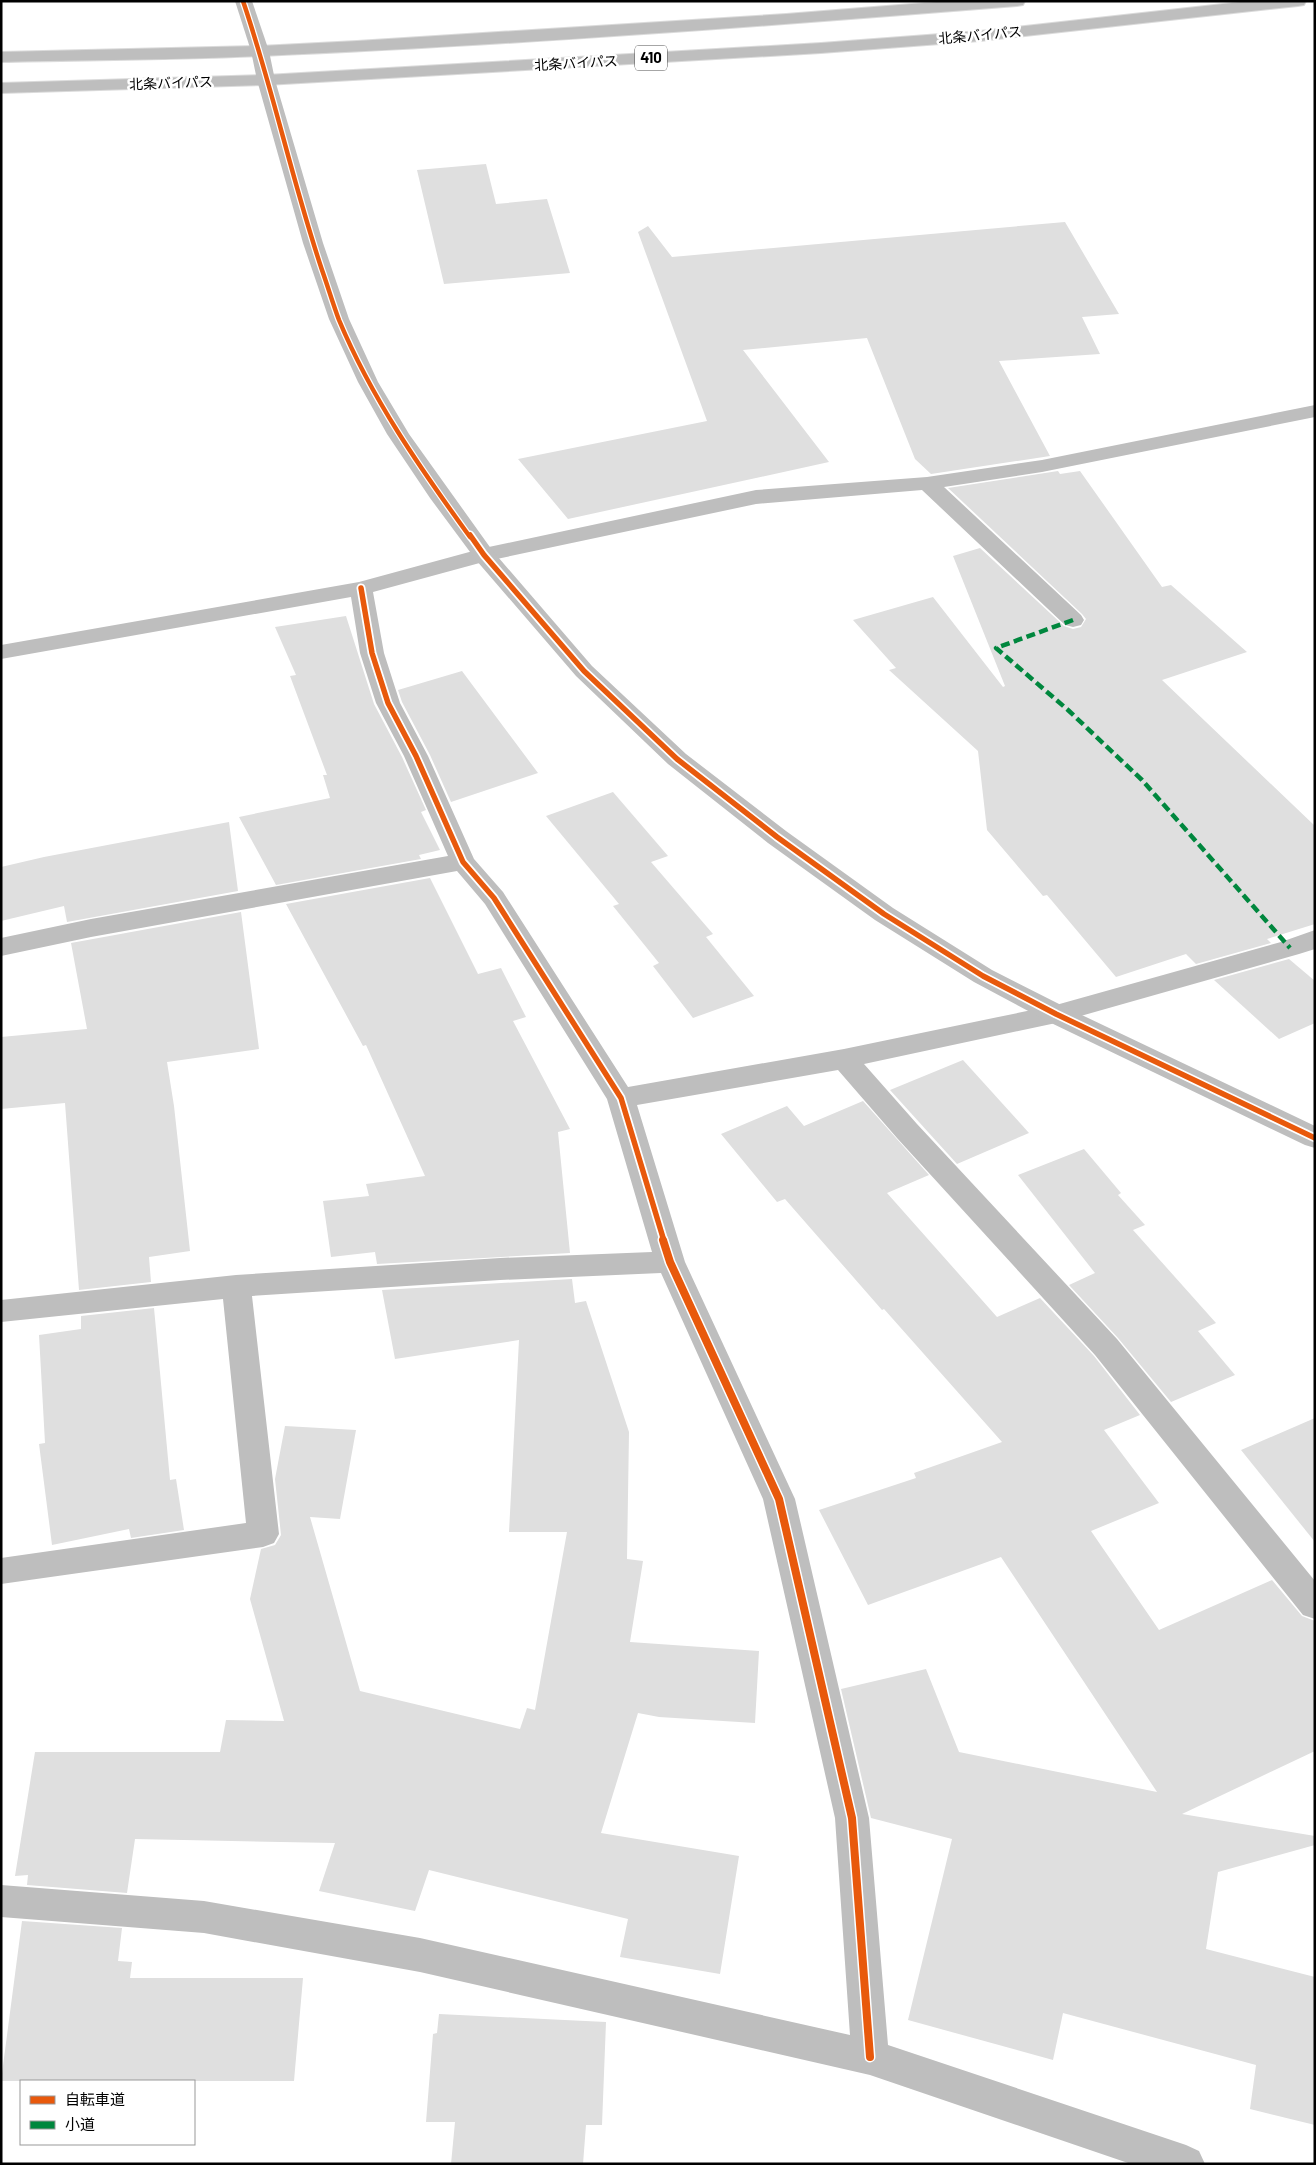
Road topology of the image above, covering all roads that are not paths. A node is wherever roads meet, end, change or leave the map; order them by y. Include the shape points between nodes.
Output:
1 (243, 1) edge
2 (1017, 1) edge
3 (1298, 1) edge
4 (260, 51) junction
5 (1, 58) edge
6 (266, 80) junction
7 (1, 88) edge
8 (1315, 411) edge
9 (927, 483) junction
10 (484, 555) junction
11 (360, 588) junction
12 (1073, 620) dead end
13 (1, 652) edge
14 (463, 862) junction
15 (1315, 939) edge
16 (1, 947) edge
17 (1056, 1014) junction
18 (844, 1059) junction
19 (621, 1098) junction
20 (1315, 1138) edge
21 (670, 1262) junction
22 (236, 1286) junction
23 (1, 1311) edge
24 (1, 1571) edge
25 (1315, 1605) edge
26 (1, 1901) edge
27 (870, 2057) junction
28 (1186, 2164) edge

1 - 4 main road
2 - 4 main road, 北条バイパス / 410 via 786,19
3 - 6 main road, 北条バイパス / 410 via 971,37
4 - 5 main road, 北条バイパス / 410
4 - 6 main road
6 - 7 main road, 北条バイパス / 410
6 - 10 main road via 313,243 339,319 368,382 398,434
8 - 9 main road via 1042,466
9 - 10 main road via 756,497
9 - 12 main road
10 - 11 main road
10 - 17 main road via 584,671 677,759 884,914 983,976
11 - 13 main road
11 - 14 main road via 372,653 388,703 416,756
14 - 16 main road
14 - 19 main road via 494,898
15 - 17 main road
17 - 18 main road
17 - 20 main road
18 - 19 main road
18 - 25 main road via 1106,1347
19 - 21 main road
21 - 22 main road
21 - 27 main road via 779,1499 852,1818
22 - 23 main road
22 - 24 main road via 263,1534
26 - 27 main road via 204,1916 420,1955
27 - 28 main road

